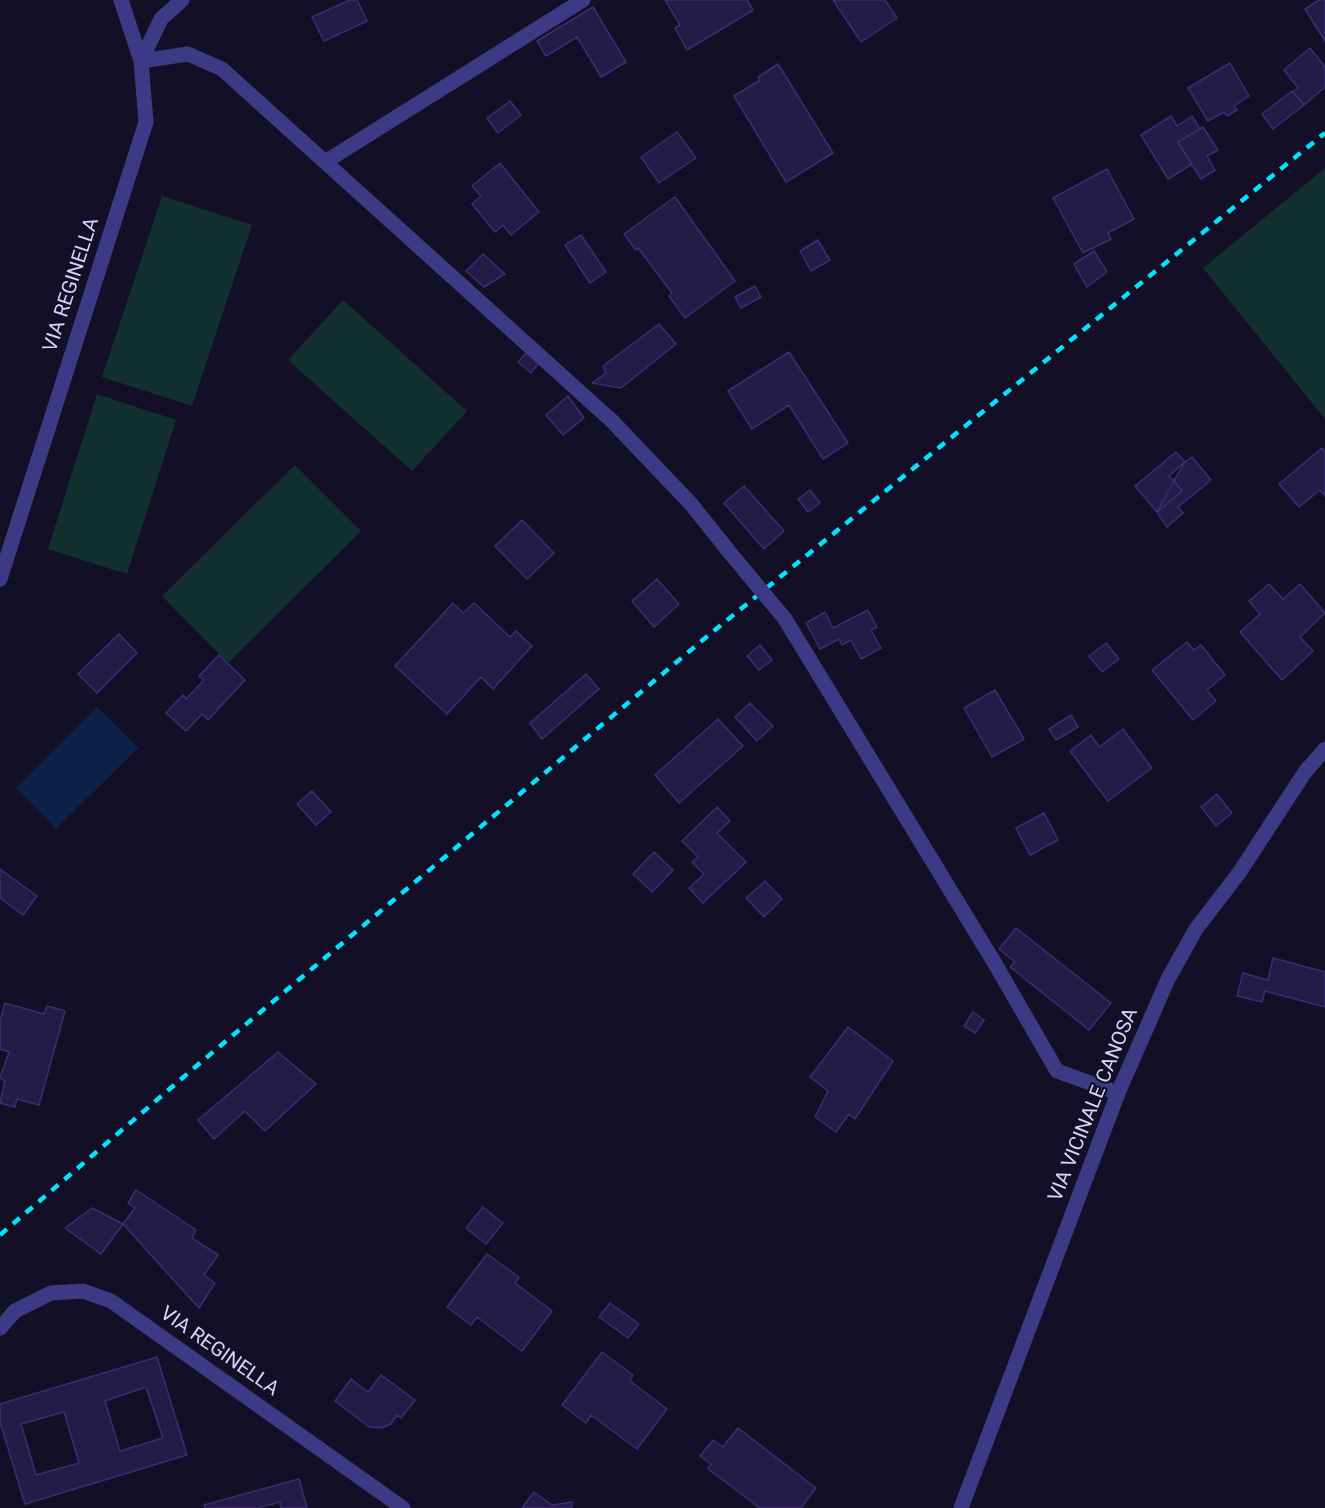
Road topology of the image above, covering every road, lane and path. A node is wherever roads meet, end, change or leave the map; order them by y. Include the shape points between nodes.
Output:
1 (121, 0) edge
2 (182, 0) edge
3 (583, 0) edge
4 (141, 61) junction
5 (325, 162) junction
6 (0, 579) edge
7 (1325, 749) edge
8 (1118, 1093) junction
9 (0, 1328) edge
10 (403, 1508) edge
11 (961, 1508) edge

1 - 4 street, VIA REGINELLA
2 - 4 street via 161,19
3 - 5 street
4 - 5 street via 188,54 222,69
4 - 6 street, VIA REGINELLA via 146,122
5 - 8 street, bridge via 612,421 691,504 785,619 1057,1071
7 - 8 street, VIA VICINALE CANOSA via 1305,771 1181,954
8 - 11 street, VIA VICINALE CANOSA
9 - 10 street, VIA REGINELLA via 15,1311 51,1293 82,1292 111,1301

